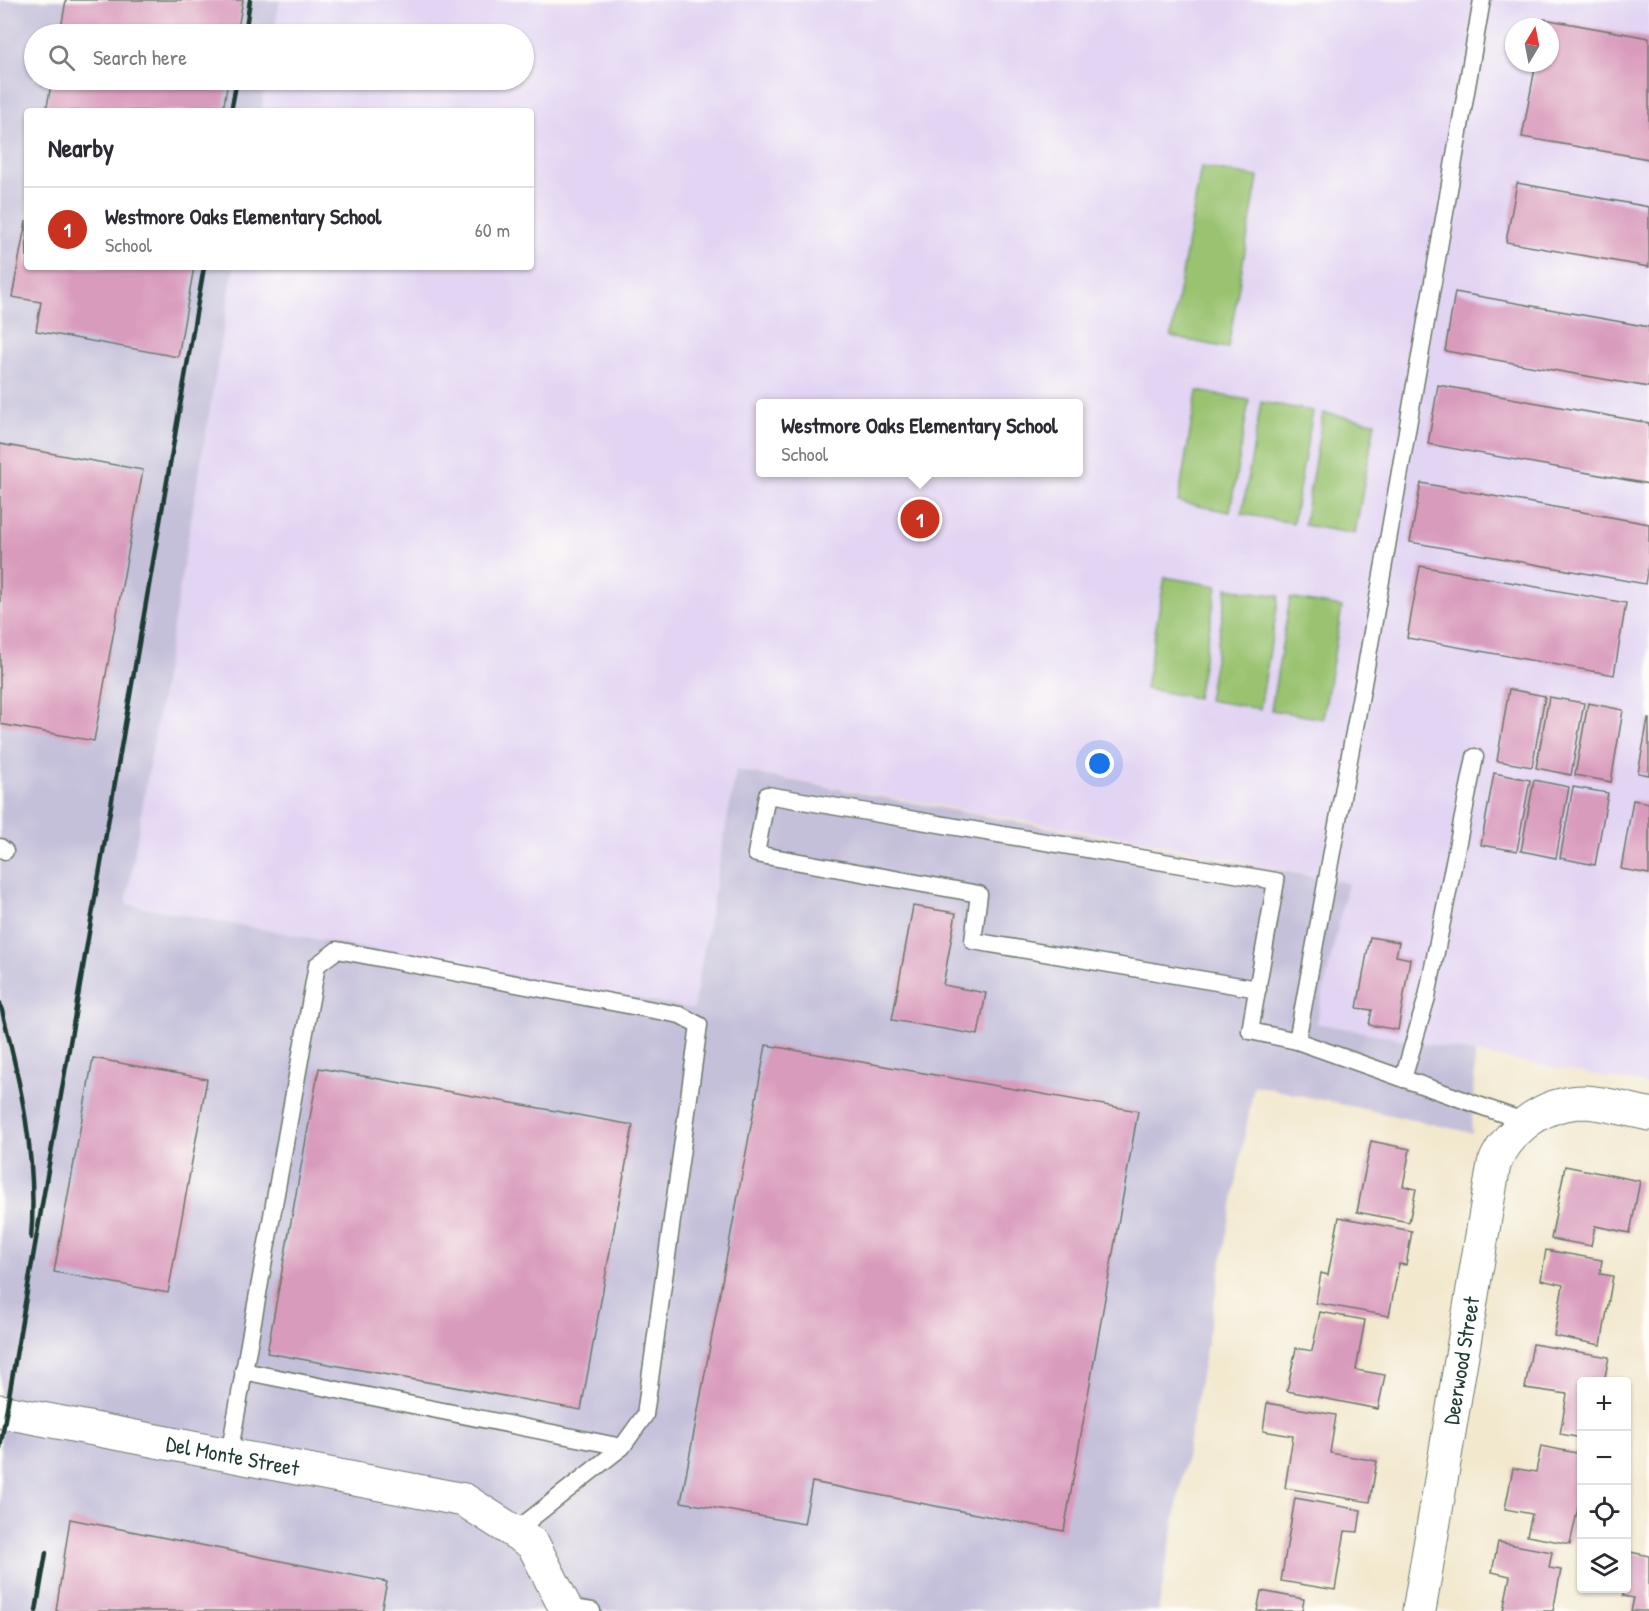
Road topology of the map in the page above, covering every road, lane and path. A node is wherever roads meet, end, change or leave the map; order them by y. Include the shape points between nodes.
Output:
1 (1482, 0) edge
2 (1474, 757) dead end
3 (1258, 989) junction
4 (1297, 1041) junction
5 (1403, 1079) junction
6 (1649, 1114) edge
7 (1526, 1122) junction
8 (243, 1371) junction
9 (0, 1411) edge
10 (622, 1447) junction
11 (229, 1455) junction
12 (514, 1532) junction
13 (575, 1610) edge
14 (1419, 1611) edge

1 - 4 lane
2 - 5 lane via 1431,976
3 - 3 lane via 1276,881 766,795 756,854 979,894 973,941
3 - 4 lane via 1250,1031
4 - 5 lane
5 - 7 lane
6 - 7 street, Deerwood Street via 1586,1102 1547,1109
7 - 14 street, Deerwood Street via 1501,1148 1494,1164
8 - 10 lane
8 - 10 lane via 317,965 337,950 680,1015 699,1025 645,1415
8 - 11 lane
9 - 11 street, Del Monte Street
10 - 12 lane
11 - 12 street, Del Monte Street via 464,1500
12 - 13 street via 533,1544

